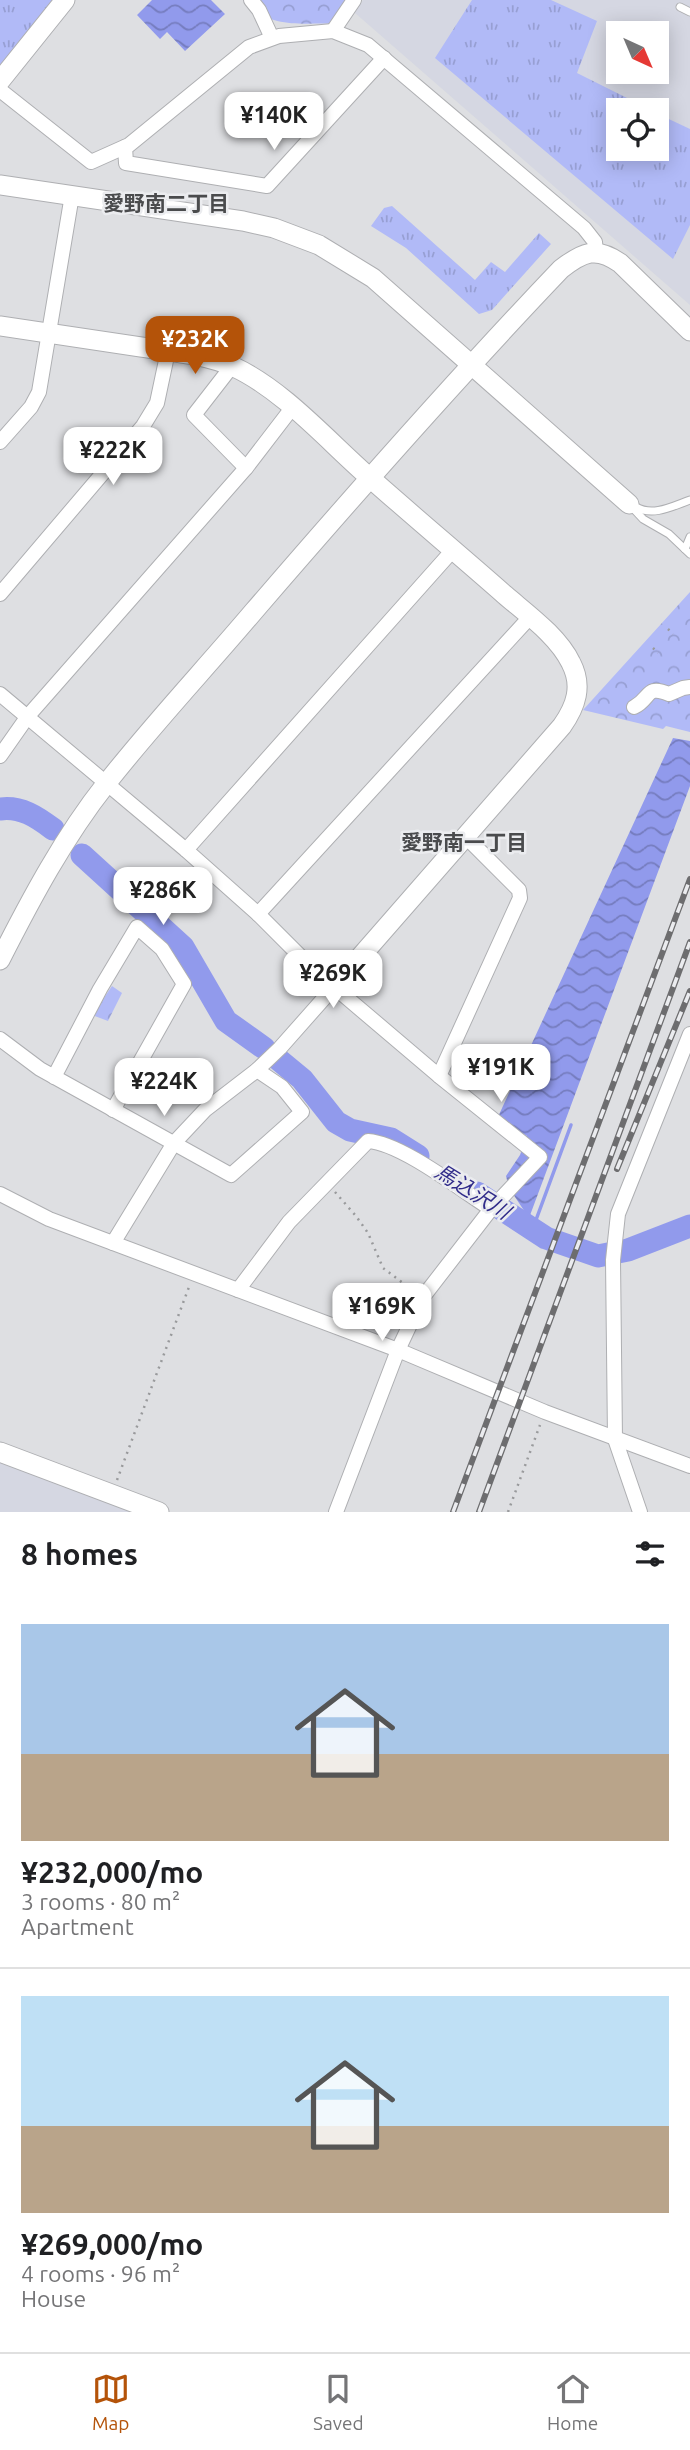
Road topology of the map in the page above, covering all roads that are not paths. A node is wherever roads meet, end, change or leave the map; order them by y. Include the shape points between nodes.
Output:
1 (65, 0) edge
2 (251, 0) edge
3 (354, 0) edge
4 (680, 7) dead end
5 (690, 12) edge
6 (333, 31) junction
7 (272, 38) junction
8 (384, 58) junction
9 (0, 81) edge
10 (0, 90) edge
11 (125, 146) junction
12 (0, 184) edge
13 (72, 195) junction
14 (596, 252) junction
15 (0, 327) edge
16 (690, 331) edge
17 (47, 333) junction
18 (168, 351) junction
19 (469, 365) junction
20 (232, 366) junction
21 (292, 408) junction
22 (0, 442) edge
23 (246, 468) junction
24 (369, 477) junction
25 (690, 500) edge
26 (629, 504) junction
27 (690, 537) edge
28 (453, 550) junction
29 (688, 552) edge
30 (0, 594) edge
31 (530, 617) junction
32 (690, 687) edge
33 (0, 694) edge
34 (634, 707) dead end
35 (28, 716) junction
36 (0, 756) edge
37 (106, 784) junction
38 (464, 836) junction
39 (186, 850) junction
40 (258, 914) junction
41 (0, 960) edge
42 (334, 987) junction
43 (690, 1034) edge
44 (0, 1039) edge
45 (257, 1070) junction
46 (439, 1076) junction
47 (54, 1077) junction
48 (113, 1110) junction
49 (174, 1143) junction
50 (0, 1194) edge
51 (494, 1205) junction
52 (113, 1243) junction
53 (238, 1290) junction
54 (398, 1350) junction
55 (615, 1438) junction
56 (0, 1452) edge
57 (690, 1466) edge
58 (159, 1512) edge
59 (337, 1512) edge
60 (639, 1512) edge

1 - 9 street
2 - 7 street
3 - 6 street
4 - 5 lane
6 - 7 street
6 - 8 street via 368,45
7 - 11 street via 249,47
8 - 11 street via 267,186 126,163
8 - 14 street via 584,228 595,242
10 - 11 street via 91,162
12 - 13 street
13 - 17 street
13 - 19 street via 243,221 319,245 373,278
14 - 16 street via 620,263
14 - 19 street via 578,256 561,269
15 - 17 street
17 - 18 street
17 - 22 street via 39,392
18 - 20 street
18 - 30 street via 157,404 143,426
19 - 24 street
19 - 26 street
20 - 21 street
20 - 23 street via 194,415
21 - 23 street
21 - 24 street
23 - 35 street
24 - 28 street
24 - 37 street
25 - 26 lane via 657,511 642,511
26 - 29 lane
27 - 29 lane
28 - 31 street
28 - 39 street
31 - 38 street via 566,653 577,678 578,695 562,726
31 - 40 street
32 - 34 street via 669,694 657,689
33 - 35 street
35 - 36 street
35 - 37 street
37 - 39 street
37 - 41 street via 62,849
38 - 42 street
38 - 46 street via 519,890 520,898
39 - 40 street
40 - 42 street
42 - 45 street
42 - 46 street
43 - 55 street via 618,1214 613,1260
44 - 47 street
45 - 49 street via 205,1110
45 - 49 street via 282,1087 302,1112 231,1175
46 - 51 street via 540,1157
47 - 48 street
47 - 48 street via 137,927 162,949 184,984
48 - 49 street
49 - 52 street
50 - 52 street
51 - 53 street via 397,1149 368,1140 289,1222
51 - 54 street via 423,1297
52 - 53 street
53 - 54 street
54 - 55 street
54 - 59 street
55 - 57 street
55 - 60 street
56 - 58 street

